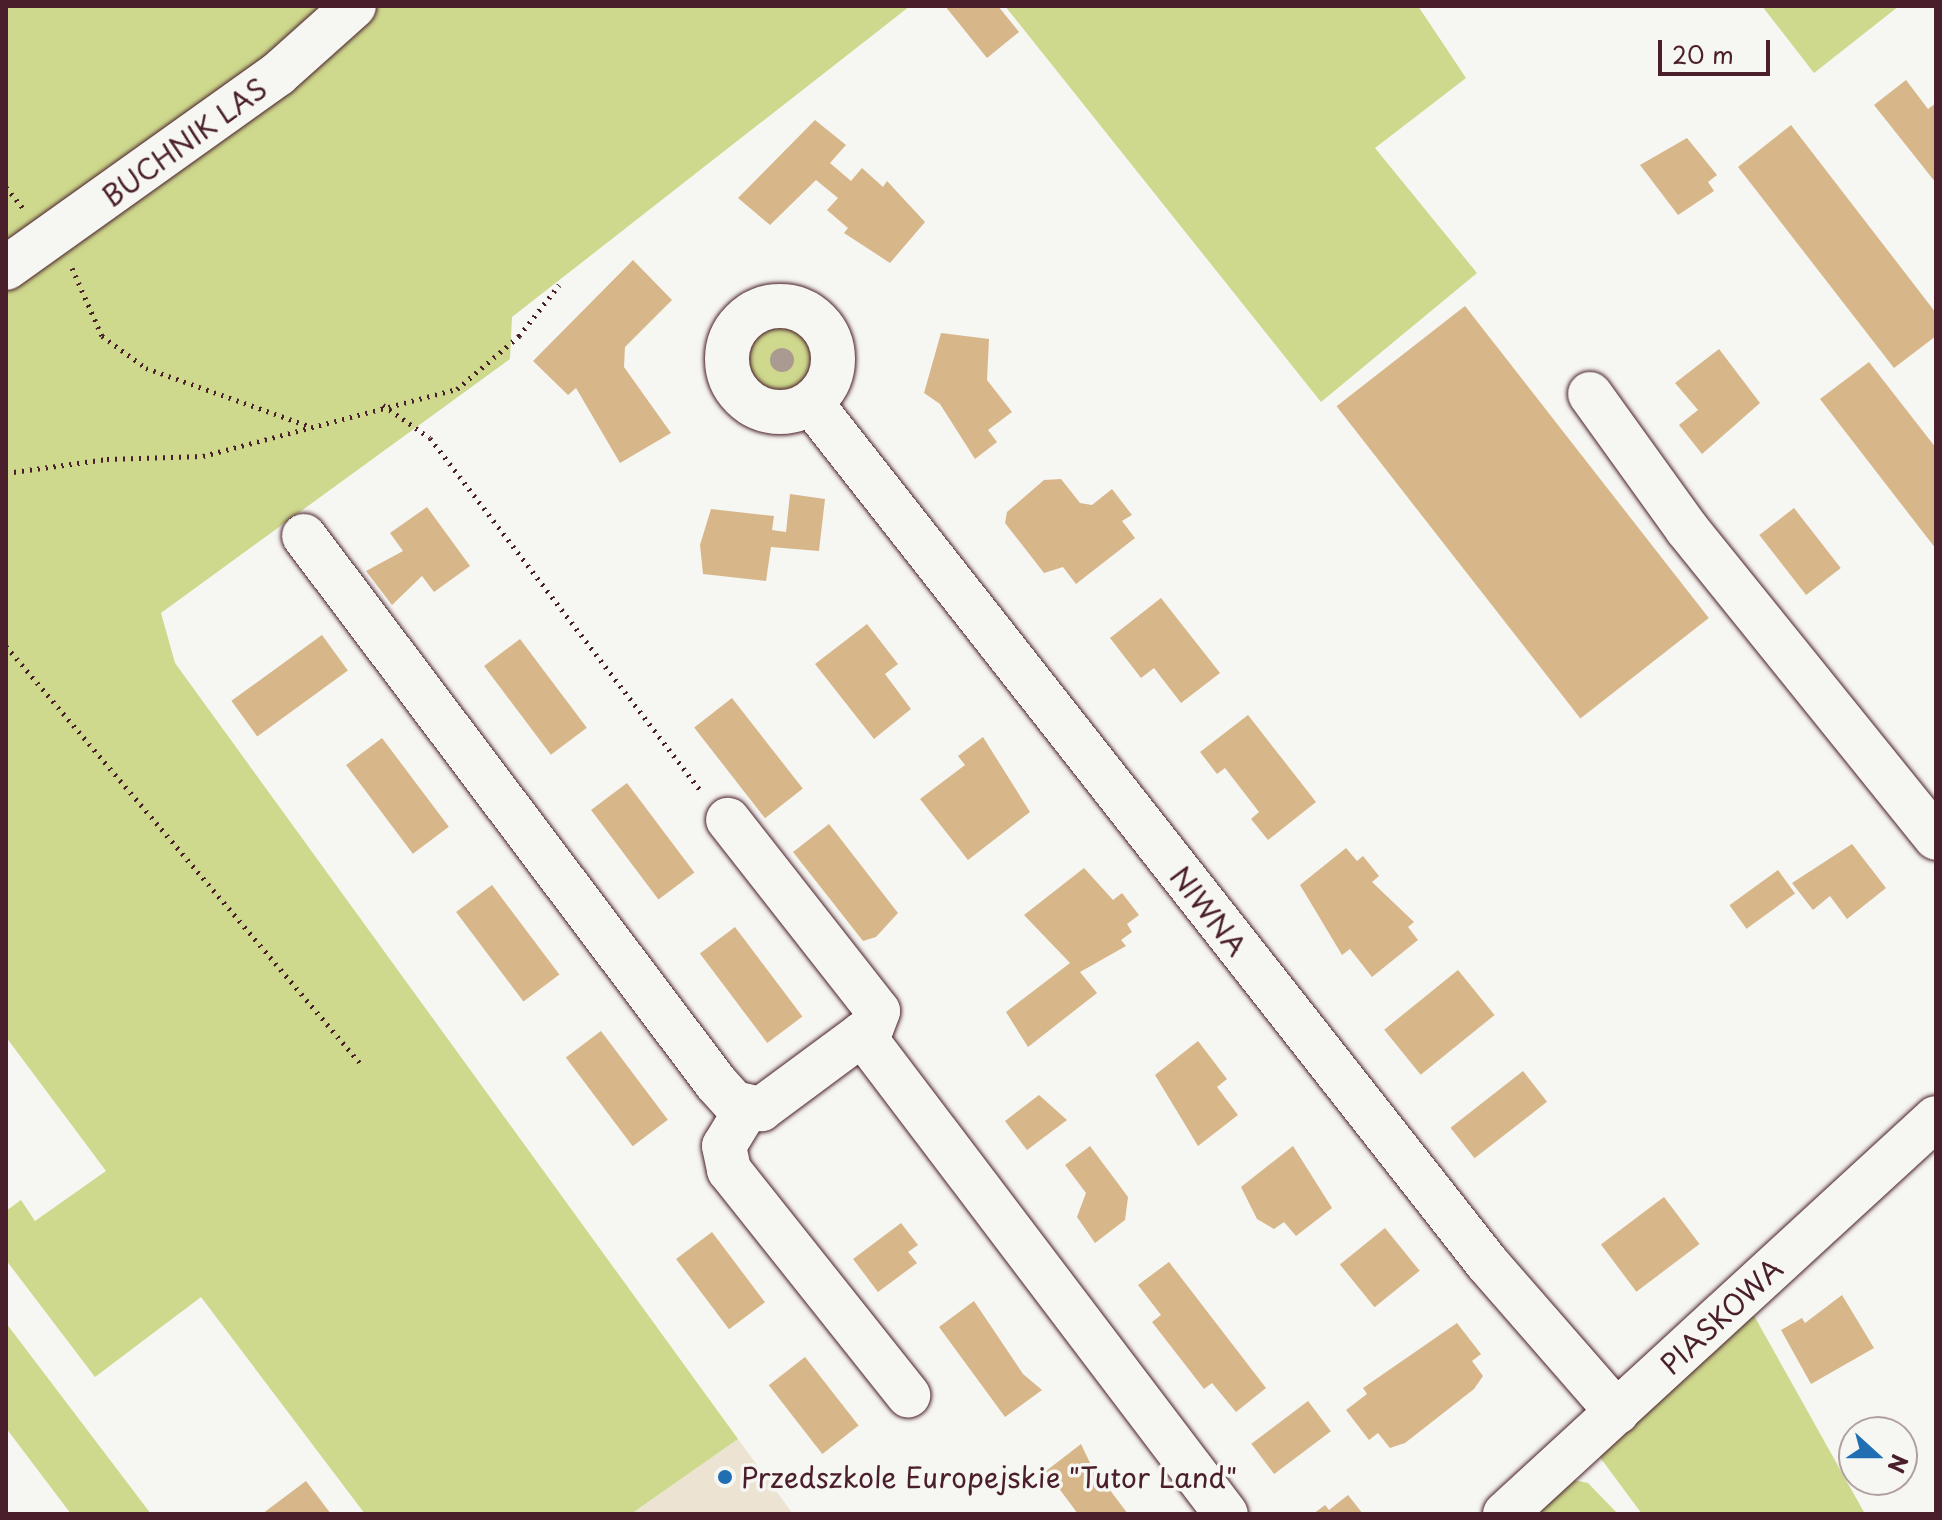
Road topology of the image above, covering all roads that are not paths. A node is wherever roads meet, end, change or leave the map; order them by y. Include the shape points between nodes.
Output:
1 (354, 6) edge
2 (6, 268) edge
3 (1590, 394) dead end
4 (811, 403) dead end
5 (304, 536) dead end
6 (728, 820) road end
7 (1936, 838) edge
8 (862, 1034) junction
9 (746, 1110) junction
10 (1936, 1118) edge
11 (908, 1395) dead end
12 (1617, 1412) junction
13 (1226, 1514) edge
14 (1505, 1514) edge

1 - 2 street, BUCHNIK LAS via 278,74
3 - 7 street via 1687,529
4 - 12 street, NIWNA via 1487,1263
5 - 9 street via 716,1083
6 - 8 street via 878,1011
8 - 9 street via 776,1101
8 - 13 street
9 - 11 street via 724,1146 729,1170
10 - 12 street, PIASKOWA
12 - 14 street, PIASKOWA

